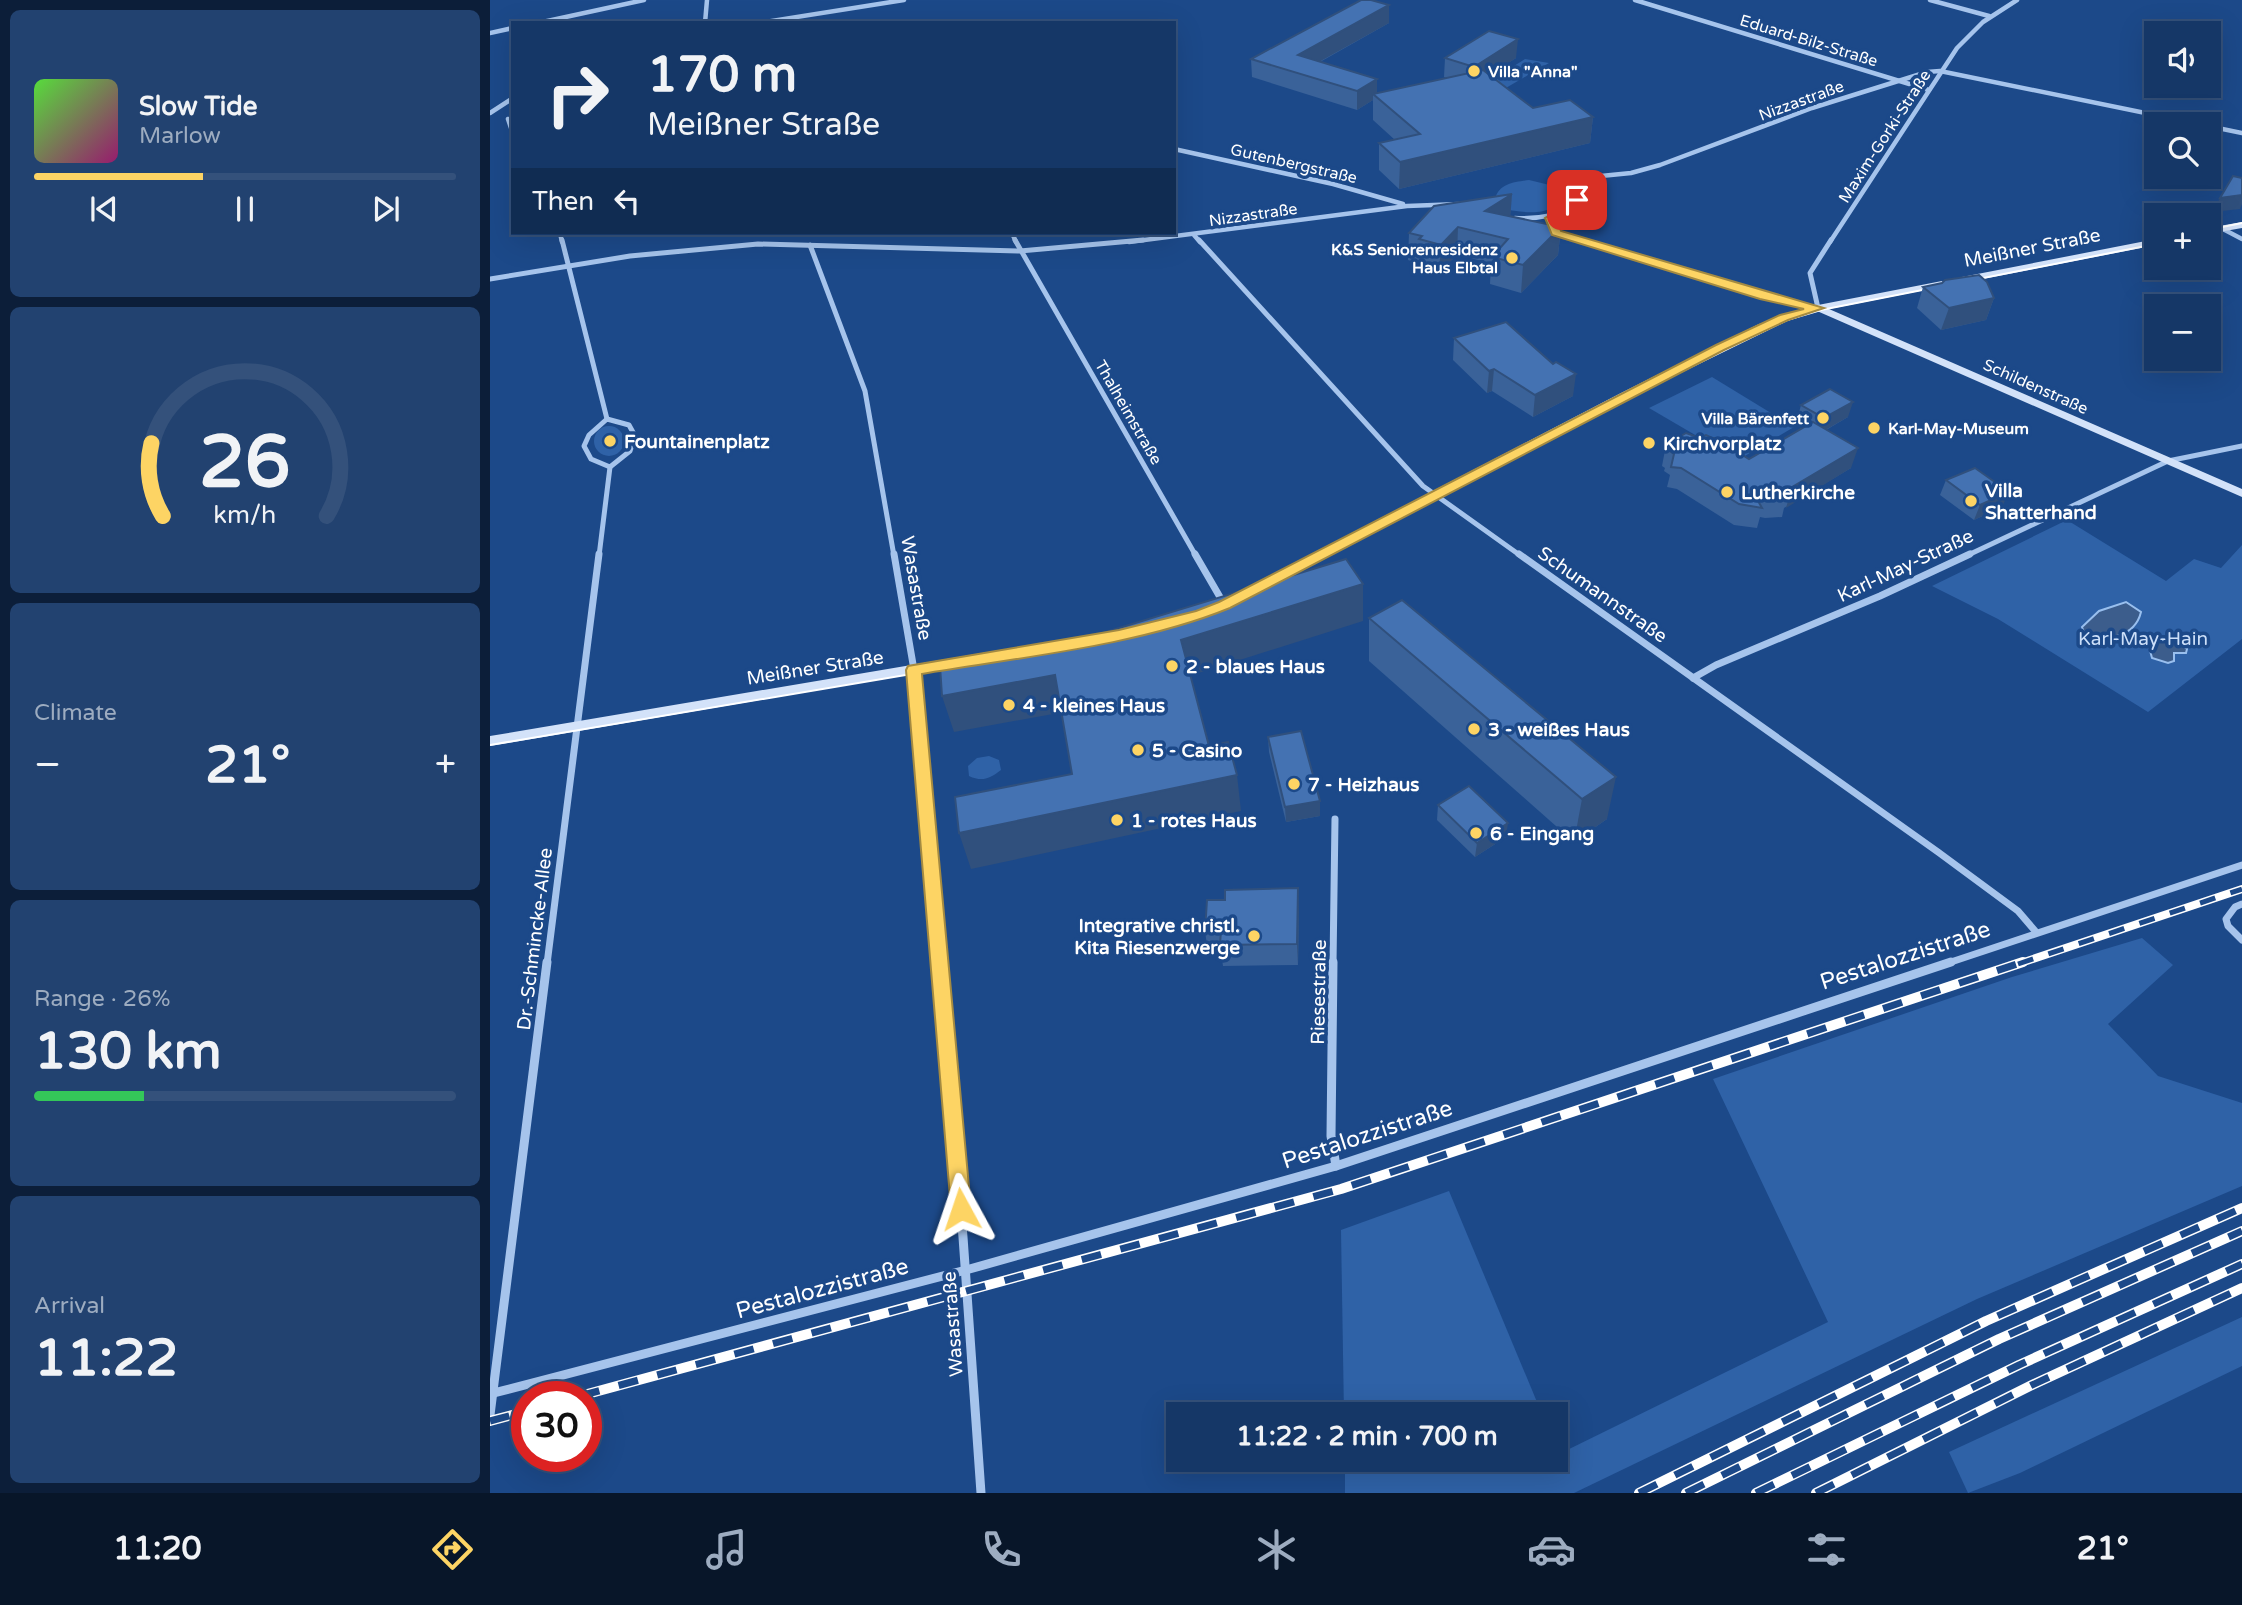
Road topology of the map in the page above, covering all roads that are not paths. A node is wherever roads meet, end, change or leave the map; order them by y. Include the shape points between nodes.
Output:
1 (644, 0) edge
2 (706, 0) edge
3 (904, 0) edge
4 (1635, 0) edge
5 (1930, 0) edge
6 (2017, 0) edge
7 (1989, 16) junction
8 (547, 21) edge
9 (705, 21) edge
10 (772, 21) edge
11 (511, 28) edge
12 (490, 33) edge
13 (1940, 71) junction
14 (1896, 80) junction
15 (1929, 90) junction
16 (511, 99) edge
17 (490, 113) edge
18 (2144, 113) edge
19 (508, 119) dead end
20 (511, 128) edge
21 (2221, 129) edge
22 (2242, 133) edge
23 (1176, 149) edge
24 (1465, 204) edge
25 (1407, 206) junction
26 (1551, 218) junction
27 (2242, 225) edge
28 (1529, 226) edge
29 (1543, 229) edge
30 (2223, 229) joint
31 (1556, 233) junction
32 (561, 235) edge
33 (1013, 235) edge
34 (1194, 235) junction
35 (2242, 239) edge
36 (2144, 244) edge
37 (810, 245) junction
38 (1020, 251) junction
39 (566, 265) junction
40 (490, 279) edge
41 (1818, 308) junction
42 (607, 419) junction
43 (2242, 446) edge
44 (2168, 461) junction
45 (610, 467) junction
46 (2242, 493) edge
47 (1436, 495) junction
48 (1218, 608) joint
49 (1021, 652) edge
50 (914, 670) junction
51 (1693, 678) junction
52 (577, 726) junction
53 (490, 741) edge
54 (1335, 818) dead end
55 (2242, 864) edge
56 (2242, 904) edge
57 (2036, 932) junction
58 (2242, 940) edge
59 (1336, 1166) junction
60 (966, 1270) junction
61 (491, 1394) edge
62 (490, 1415) edge
63 (981, 1493) edge

1 - 8 street
2 - 9 street
3 - 10 street
4 - 14 street, Eduard-Bilz-Straße
5 - 7 street
6 - 7 street, Maxim-Gorki-Straße
7 - 13 street, Maxim-Gorki-Straße via 1958,43
11 - 12 street
13 - 14 street
13 - 15 street, Maxim-Gorki-Straße
13 - 18 street
14 - 15 street, Eduard-Bilz-Straße
14 - 26 street, Nizzastraße via 1660,165 1587,180 1576,191 1574,207
15 - 41 street, Maxim-Gorki-Straße via 1810,273
16 - 17 street
19 - 20 street
21 - 22 street
23 - 25 street, Gutenbergstraße via 1333,184
24 - 25 street, Nizzastraße
25 - 34 street, Nizzastraße
26 - 28 street via 1512,218
26 - 31 street
27 - 30 main road
29 - 31 street
30 - 35 street
31 - 41 street
32 - 39 street
33 - 38 street, Thalheimstraße
34 - 38 street, Nizzastraße
34 - 47 street, Schumannstraße
36 - 41 main road, Meißner Straße
37 - 38 street, Nizzastraße
37 - 39 street, Nizzastraße via 758,244
37 - 50 street, Wasastraße via 864,391
38 - 48 street, Thalheimstraße
39 - 40 street, Nizzastraße
39 - 42 street
41 - 44 main road, Schildenstraße
41 - 47 main road, Meißner Straße via 1753,331
42 - 45 street via 584,446 591,459
42 - 45 street via 629,425 635,436 630,451
43 - 44 street, Karl-May-Straße
44 - 46 main road, Schildenstraße
44 - 51 street, Karl-May-Straße
45 - 52 street, Dr.-Schmincke-Allee
47 - 48 main road, Meißner Straße
47 - 51 street, Schumannstraße
49 - 50 main road, Meißner Straße
50 - 52 main road, Meißner Straße
50 - 60 street, Wasastraße
51 - 57 street, Schumannstraße via 2018,911
52 - 53 main road, Meißner Straße
52 - 61 street, Dr.-Schmincke-Allee
54 - 59 street, Riesestraße via 1331,1136
55 - 57 street, Pestalozzistraße
56 - 58 street via 2226,919
57 - 59 street, Pestalozzistraße
59 - 60 street, Pestalozzistraße
60 - 61 street, Pestalozzistraße
60 - 63 street, Wasastraße
61 - 62 street, Dr.-Schmincke-Allee

